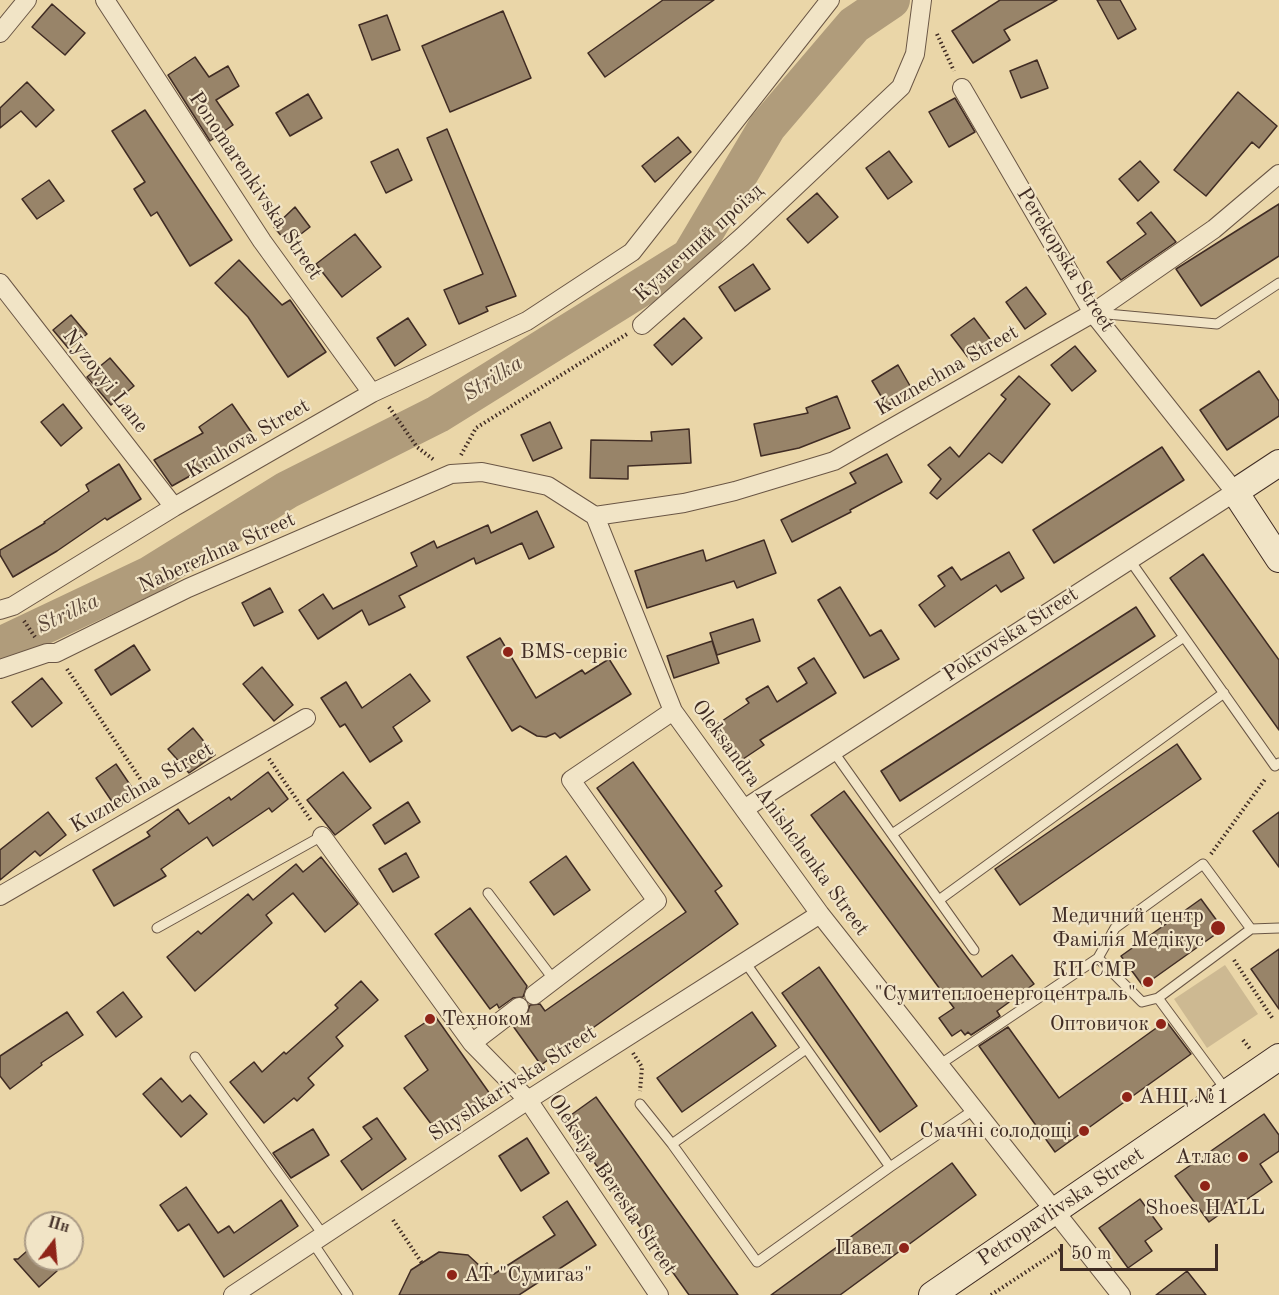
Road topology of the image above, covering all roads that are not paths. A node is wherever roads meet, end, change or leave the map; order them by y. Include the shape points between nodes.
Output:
1 (27, 0) edge
2 (105, 0) edge
3 (830, 0) edge
4 (922, 0) edge
5 (0, 33) edge
6 (962, 88) road end
7 (1279, 174) edge
8 (0, 283) edge
9 (1279, 283) edge
10 (1093, 313) junction
11 (642, 325) road end
12 (372, 393) junction
13 (1279, 463) edge
14 (1235, 492) junction
15 (174, 507) junction
16 (595, 516) junction
17 (1129, 559) junction
18 (1279, 559) edge
19 (4, 608) edge
20 (1184, 637) junction
21 (0, 669) edge
22 (1224, 693) junction
23 (673, 711) junction
24 (306, 718) dead end
25 (833, 751) junction
26 (1277, 765) edge
27 (744, 809) junction
28 (892, 834) junction
29 (322, 836) joint
30 (488, 893) dead end
31 (0, 896) edge
32 (939, 900) junction
33 (820, 914) junction
34 (157, 928) dead end
35 (1279, 928) edge
36 (1251, 929) junction
37 (974, 950) dead end
38 (1098, 958) junction
39 (745, 962) junction
40 (554, 980) junction
41 (534, 995) dead end
42 (1158, 998) junction
43 (519, 1006) dead end
44 (472, 1043) junction
45 (806, 1049) junction
46 (1279, 1056) edge
47 (195, 1057) dead end
48 (939, 1065) junction
49 (1227, 1092) junction
50 (528, 1100) junction
51 (639, 1104) road end
52 (975, 1109) junction
53 (672, 1144) junction
54 (890, 1167) junction
55 (1055, 1211) junction
56 (318, 1240) junction
57 (233, 1295) edge
58 (348, 1295) edge
59 (659, 1295) edge
60 (932, 1295) edge
61 (1121, 1295) edge

1 - 5 street
2 - 12 street, Ponomarenkivska Street via 262,241
3 - 12 street, Kruhova Street via 632,252 527,321
4 - 11 street, Кузнечний проїзд via 915,54 901,87
6 - 10 street, Perekopska Street
7 - 10 street, Kuznechna Street via 1214,229
8 - 15 street, Nyzovyi Lane
9 - 10 lane via 1217,324
10 - 14 street, Perekopska Street
10 - 16 street, Kuznechna Street via 834,461 684,503
12 - 15 street, Kruhova Street
13 - 14 main road, Pokrovska Street
14 - 17 street, Pokrovska Street
14 - 18 main road, Perekopska Street
15 - 19 street, Kruhova Street
16 - 21 street, Naberezhna Street via 548,486 482,472 451,474 188,588 52,653
16 - 23 street, Oleksandra Anishchenka Street
17 - 20 lane
17 - 25 street, Pokrovska Street
20 - 22 lane
20 - 28 lane
22 - 26 lane
22 - 32 lane
23 - 27 street, Oleksandra Anishchenka Street
23 - 40 street via 571,780 657,902
24 - 31 street, Kuznechna Street
25 - 27 street, Pokrovska Street
25 - 28 lane
27 - 33 street, Oleksandra Anishchenka Street
28 - 32 lane
29 - 34 lane
29 - 44 street
30 - 40 lane
32 - 37 lane
33 - 39 street, Shyshkarivska Street
33 - 48 street, Oleksandra Anishchenka Street
35 - 36 lane
36 - 38 lane via 1203,864 1115,928
36 - 42 lane
38 - 42 lane via 1142,1002
38 - 48 lane
39 - 45 lane
39 - 50 street, Shyshkarivska Street
40 - 41 street
42 - 49 lane
43 - 44 street
44 - 50 street
45 - 53 lane
45 - 54 lane
46 - 49 main road, Petropavlivska Street
47 - 56 lane
48 - 52 street, Oleksandra Anishchenka Street
49 - 55 main road, Petropavlivska Street
50 - 56 street, Shyshkarivska Street
50 - 59 street, Oleksiya Beresta Street
51 - 53 lane
52 - 54 lane
52 - 55 street, Oleksandra Anishchenka Street
53 - 54 lane via 757,1262
55 - 60 main road, Petropavlivska Street
55 - 61 street, Oleksandra Anishchenka Street
56 - 57 street, Shyshkarivska Street
56 - 58 lane

